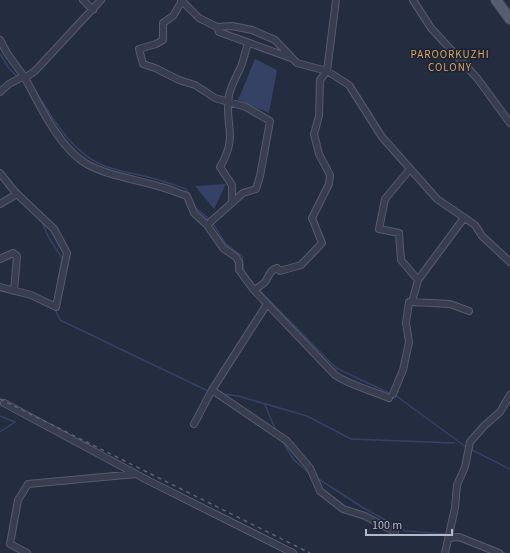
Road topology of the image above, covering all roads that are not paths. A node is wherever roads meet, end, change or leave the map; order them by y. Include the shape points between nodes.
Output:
1 (83, 0) edge
2 (101, 0) edge
3 (336, 0) edge
4 (413, 0) edge
5 (496, 0) edge
6 (181, 1) edge
7 (93, 10) junction
8 (510, 19) edge
9 (217, 27) junction
10 (0, 40) edge
11 (248, 43) junction
12 (292, 58) junction
13 (327, 71) junction
14 (24, 77) junction
15 (0, 92) edge
16 (228, 103) junction
17 (510, 122) edge
18 (410, 168) junction
19 (0, 173) edge
20 (17, 194) junction
21 (232, 202) junction
22 (0, 204) edge
23 (464, 218) junction
24 (207, 225) junction
25 (0, 260) edge
26 (510, 261) edge
27 (418, 280) junction
28 (0, 287) edge
29 (254, 290) junction
30 (14, 291) junction
31 (412, 302) junction
32 (267, 304) junction
33 (469, 311) dead end
34 (212, 390) junction
35 (510, 395) edge
36 (4, 403) dead end
37 (194, 424) dead end
38 (137, 474) junction
39 (395, 532) dead end
40 (449, 538) junction
41 (27, 553) edge
42 (293, 553) edge
43 (445, 553) edge
44 (500, 553) edge

1 - 7 street
2 - 7 street
3 - 13 street
4 - 17 street via 430,28 477,78
5 - 8 main road
6 - 9 street via 199,18
6 - 16 street via 173,16 163,22 164,40 140,49 143,64 195,85
7 - 14 street via 35,71
9 - 11 street via 219,32
9 - 12 street via 232,26 252,30 275,40
10 - 14 street
11 - 12 street
11 - 16 street
12 - 13 street via 296,63
13 - 18 street via 349,85 382,137
13 - 29 street via 320,80 319,116 314,134 319,154 330,175 329,184 312,218 322,243 301,265 280,271 277,268 273,269 265,282
14 - 15 street via 15,80
14 - 24 street via 68,149 85,163 187,196 194,213
16 - 21 street via 232,136 228,153 220,167 232,185
16 - 21 street via 246,107 270,121 256,189 243,193
18 - 23 street via 437,199
18 - 27 street via 385,199 378,229 399,233 401,260
19 - 20 street
20 - 22 street
20 - 30 street via 54,228 67,253 54,306 31,295
21 - 24 street
23 - 26 street via 475,225 482,236
23 - 27 street
24 - 29 street via 223,248 236,257 239,270
25 - 30 street via 13,253 17,256
27 - 31 street
28 - 30 street
29 - 32 street
31 - 32 street via 409,302 406,323 409,342 403,370 391,396 347,383 335,375
31 - 33 street via 450,304
32 - 34 street
34 - 37 street
34 - 39 street via 287,441 310,468 320,491 343,509 365,516
35 - 40 street via 500,412 484,426 470,444 465,467 457,485
36 - 38 street
38 - 41 street via 28,484 18,500 10,544
38 - 42 street
40 - 43 street
40 - 44 street via 459,537

